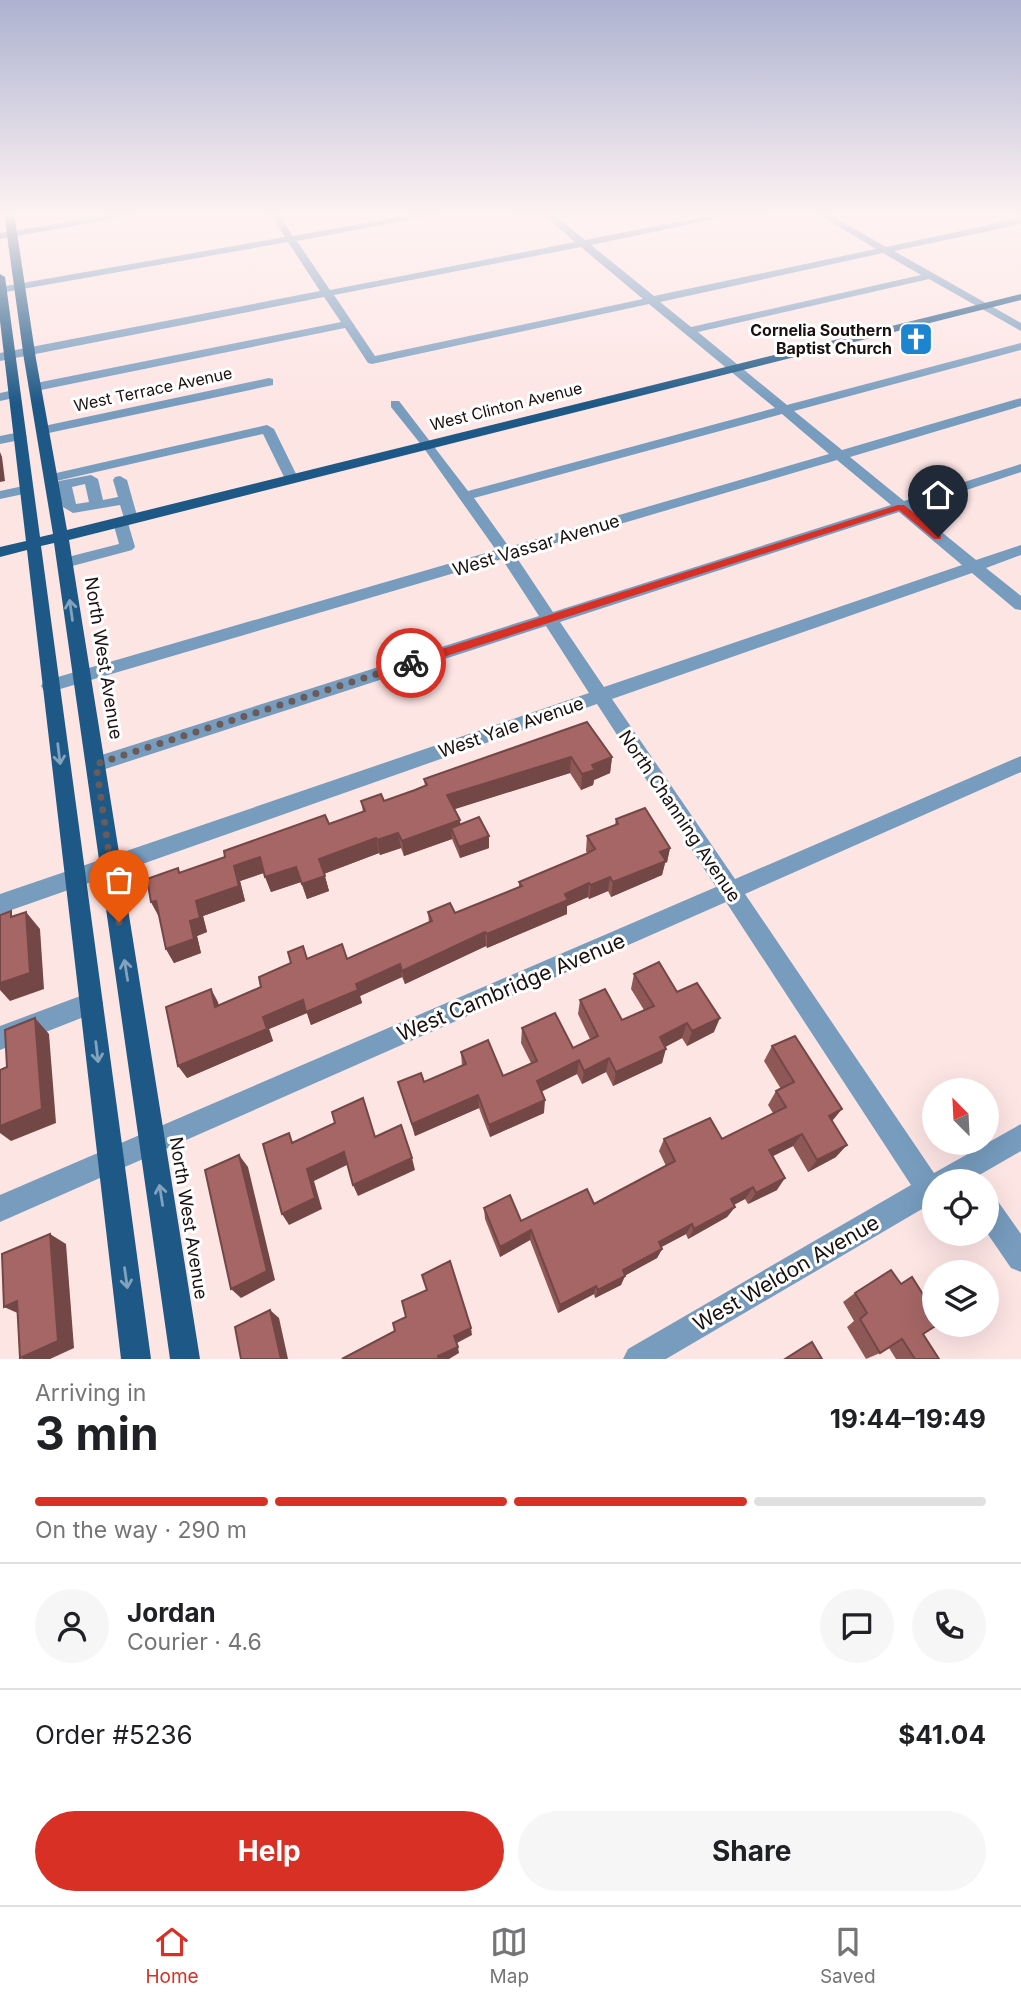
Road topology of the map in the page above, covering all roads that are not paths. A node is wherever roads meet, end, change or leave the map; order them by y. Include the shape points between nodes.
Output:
1 (17, 276) edge
2 (74, 276) edge
3 (315, 276) edge
4 (407, 276) edge
5 (622, 276) edge
6 (766, 276) edge
7 (928, 276) edge
8 (930, 276) edge
9 (0, 277) edge
10 (19, 286) junction
11 (1, 290) edge
12 (326, 292) junction
13 (1021, 297) edge
14 (651, 301) junction
15 (983, 306) junction
16 (3, 322) edge
17 (348, 324) junction
18 (1021, 328) edge
19 (688, 331) junction
20 (1021, 346) edge
21 (28, 351) junction
22 (5, 356) edge
23 (733, 369) junction
24 (269, 382) dead end
25 (36, 387) junction
26 (7, 396) edge
27 (1021, 402) edge
28 (395, 404) dead end
29 (783, 411) junction
30 (44, 430) junction
31 (20, 436) junction
32 (0, 440) edge
33 (428, 444) junction
34 (836, 455) junction
35 (1021, 468) edge
36 (292, 478) junction
37 (120, 480) dead end
38 (57, 483) junction
39 (28, 489) junction
40 (0, 495) edge
41 (465, 496) junction
42 (125, 500) junction
43 (97, 506) junction
44 (901, 507) junction
45 (125, 521) junction
46 (61, 537) junction
47 (36, 543) junction
48 (1021, 550) edge
49 (0, 552) edge
50 (506, 554) junction
51 (65, 563) junction
52 (975, 567) junction
53 (1021, 605) edge
54 (549, 619) junction
55 (81, 677) junction
56 (50, 686) junction
57 (600, 696) junction
58 (96, 764) junction
59 (1021, 764) edge
60 (111, 867) junction
61 (74, 879) junction
62 (731, 891) junction
63 (0, 904) edge
64 (91, 1003) junction
65 (0, 1038) edge
66 (1021, 1137) edge
67 (153, 1142) junction
68 (110, 1161) junction
69 (937, 1169) edge
70 (968, 1169) edge
71 (922, 1196) edge
72 (0, 1209) edge
73 (999, 1227) edge
74 (1021, 1258) edge
75 (136, 1359) edge
76 (186, 1359) edge
77 (638, 1359) edge

1 - 10 main road, North West Avenue
2 - 10 street
3 - 12 street
4 - 12 street
5 - 14 street
6 - 14 street
7 - 19 street
8 - 15 street
9 - 11 main road
10 - 11 street
10 - 21 main road, North West Avenue
11 - 16 main road
12 - 17 street
12 - 21 street
13 - 15 main road, West Clinton Avenue
14 - 17 street via 372,360
14 - 19 street
15 - 18 street
15 - 23 main road, West Clinton Avenue
16 - 22 main road
17 - 25 street
19 - 23 street
20 - 29 street
21 - 22 street
21 - 25 main road, North West Avenue
22 - 26 main road
23 - 29 street
23 - 33 main road, West Clinton Avenue
24 - 30 street, West Terrace Avenue
25 - 30 main road, North West Avenue
26 - 31 main road
27 - 34 street, West Vassar Avenue
28 - 33 street, North Channing Avenue
29 - 34 street
29 - 41 street
30 - 38 main road, North West Avenue
31 - 32 street
31 - 39 main road
33 - 36 main road, West Clinton Avenue
33 - 41 street, North Channing Avenue
34 - 44 street
34 - 50 street, West Vassar Avenue
35 - 44 street
36 - 38 street via 267,429
36 - 45 main road, West Clinton Avenue
37 - 42 street
38 - 43 street via 70,507
38 - 43 street via 91,479
38 - 46 main road, North West Avenue
39 - 40 street
39 - 47 main road
41 - 50 street, North Channing Avenue
42 - 43 street
42 - 45 street
44 - 52 street
44 - 54 street
45 - 46 main road, West Clinton Avenue
45 - 51 street via 127,547
46 - 47 main road, West Clinton Avenue
46 - 51 main road, North West Avenue
47 - 49 main road, West Clinton Avenue
47 - 56 main road
48 - 52 street, West Yale Avenue
50 - 54 street, North Channing Avenue
50 - 55 street, West Vassar Avenue
55 -> 51 main road, North West Avenue
52 - 53 street
52 - 57 street, West Yale Avenue
54 - 57 street, North Channing Avenue
54 - 58 street
55 - 56 street, West Vassar Avenue
55 - 58 main road, North West Avenue
56 -> 61 main road
57 - 60 street, West Yale Avenue
57 - 62 street, North Channing Avenue
58 - 60 main road, North West Avenue
59 - 62 street, West Cambridge Avenue
60 - 61 street, West Yale Avenue
67 -> 60 main road, North West Avenue
61 - 63 street, West Yale Avenue
61 - 64 main road
62 - 67 street, West Cambridge Avenue
62 - 69 street, North Channing Avenue
64 - 65 street
64 -> 68 main road
66 - 70 street, West Weldon Avenue
67 - 68 street, West Cambridge Avenue
76 -> 67 main road, North West Avenue
68 - 72 street, West Cambridge Avenue
68 -> 75 main road
71 - 77 street, West Weldon Avenue
73 - 74 street

